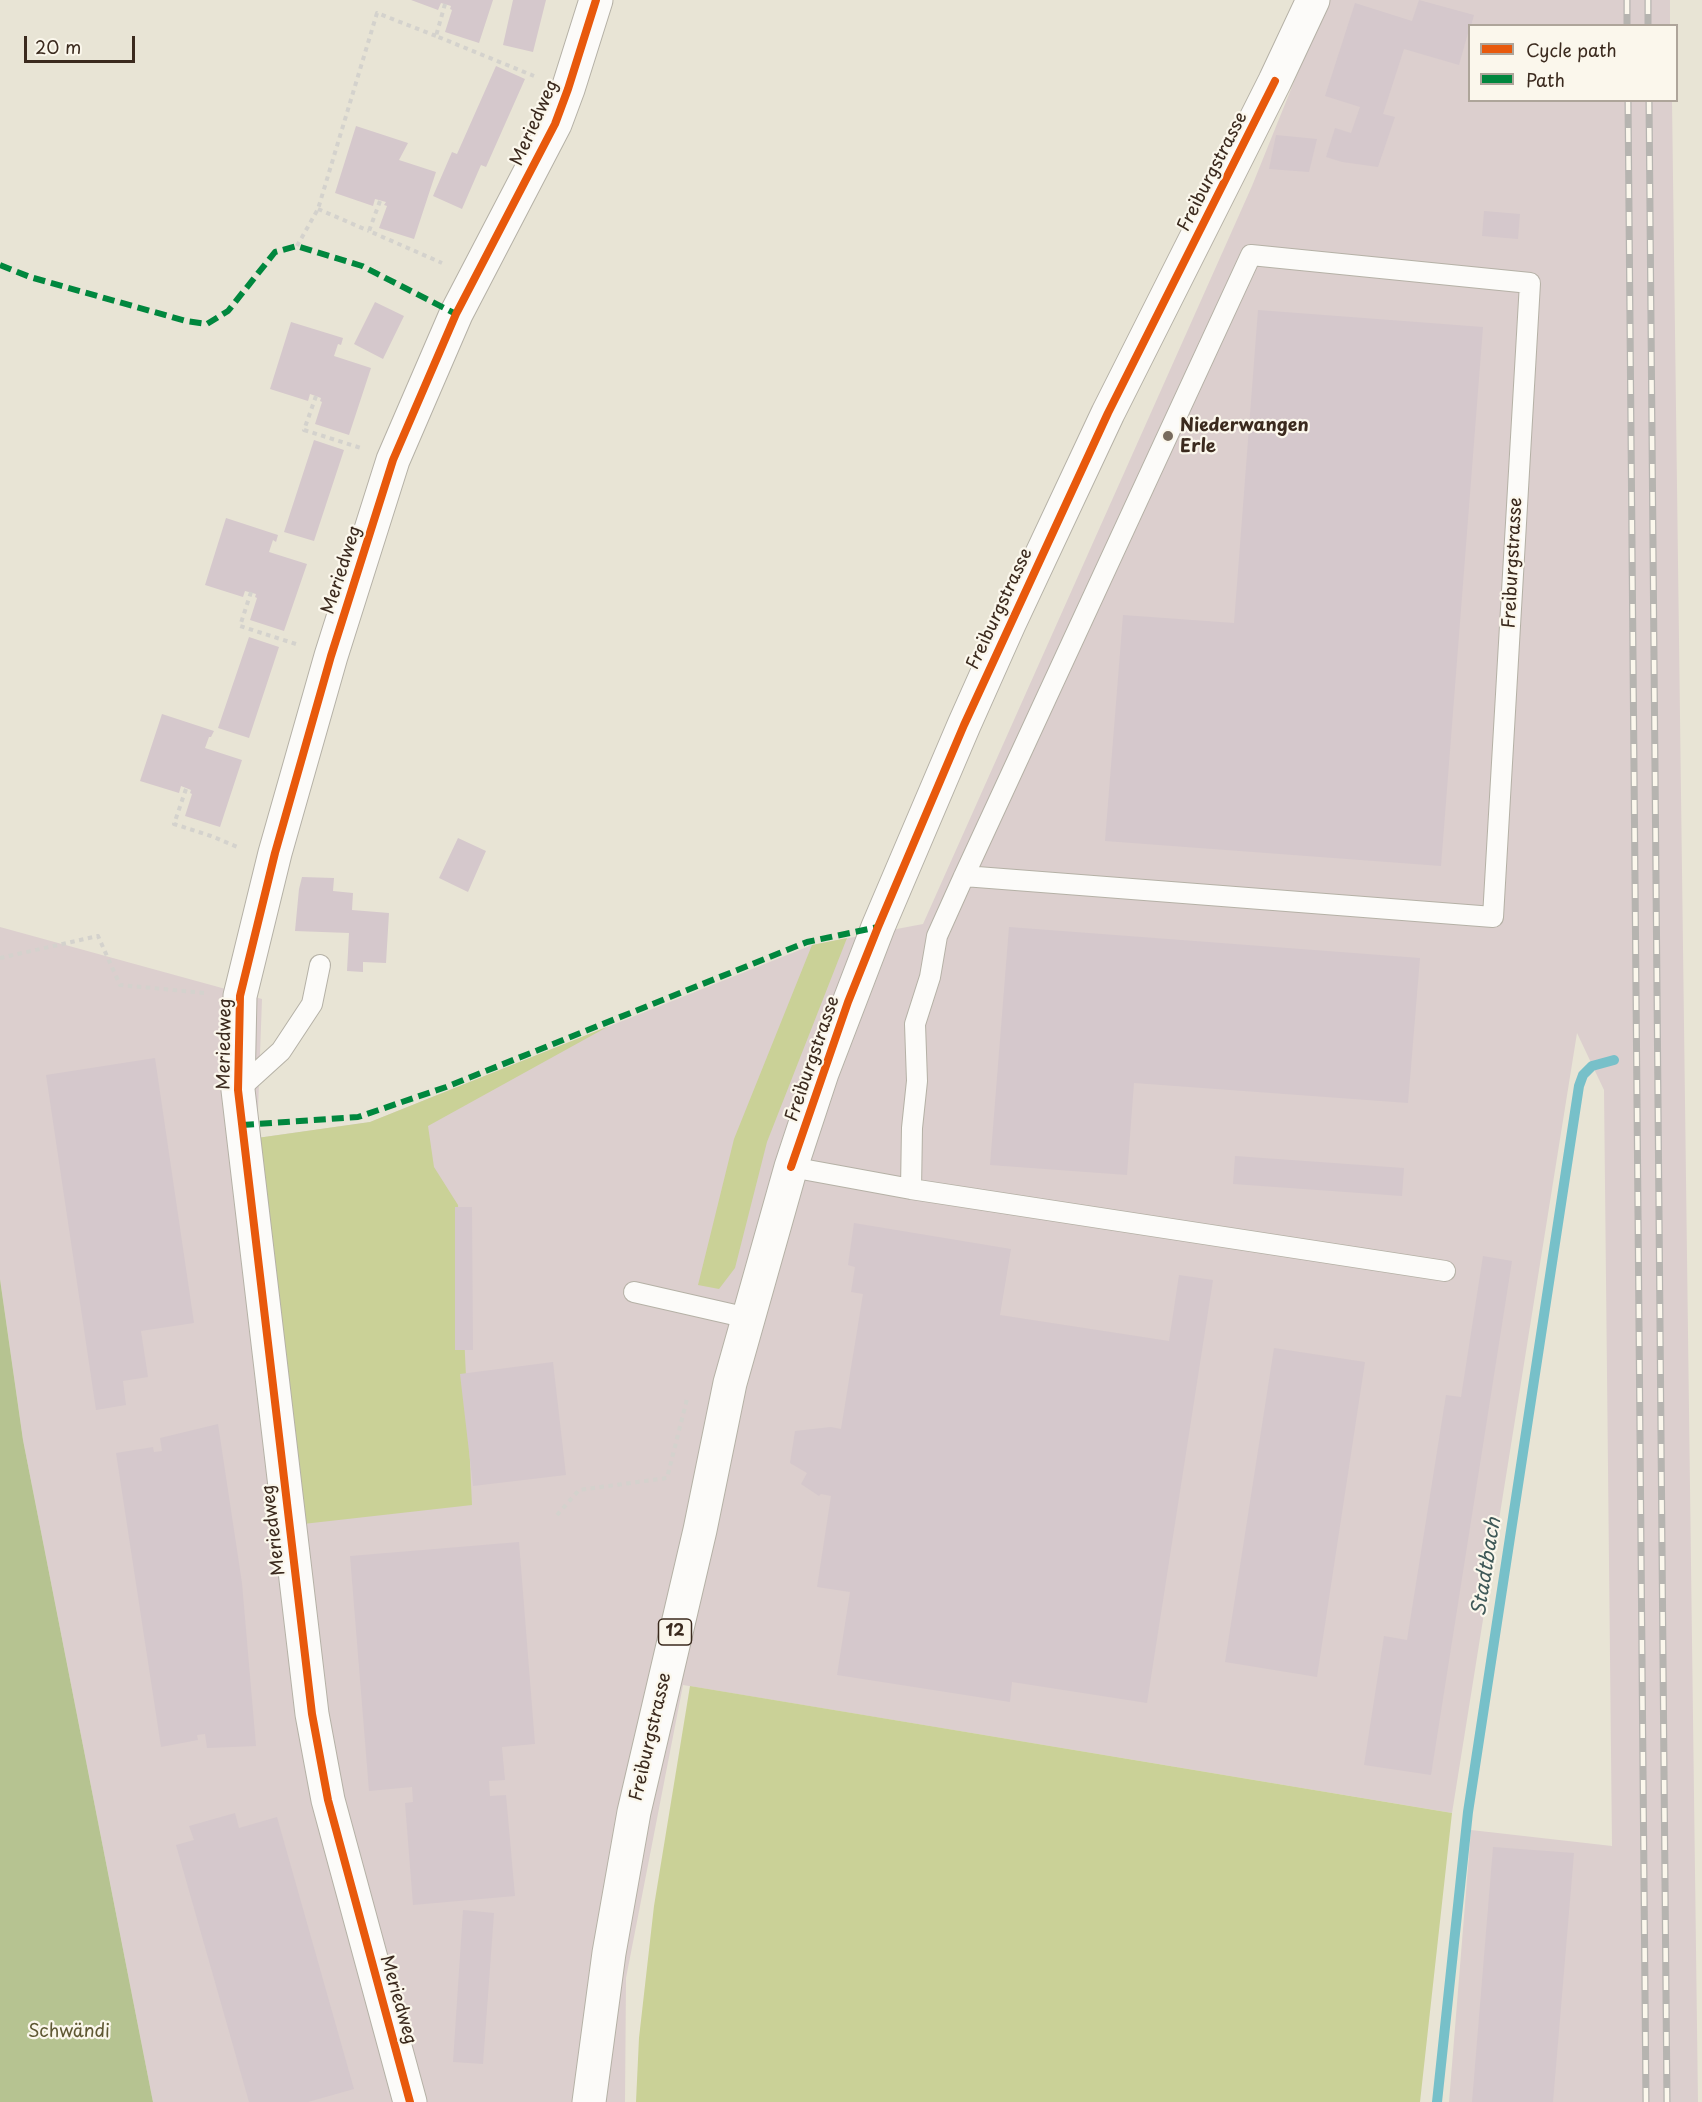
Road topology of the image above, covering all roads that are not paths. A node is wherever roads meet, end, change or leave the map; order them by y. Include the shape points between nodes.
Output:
1 (596, 0) edge
2 (1313, 0) edge
3 (964, 876) junction
4 (320, 965) dead end
5 (238, 1090) junction
6 (791, 1167) junction
7 (911, 1189) junction
8 (1445, 1272) dead end
9 (634, 1292) dead end
10 (748, 1318) junction
11 (411, 2102) edge
12 (588, 2102) edge

1 - 5 main road, Meriedweg via 555,124 456,314 393,460 331,656 275,853 240,996
2 - 6 main road, Freiburgstrasse / 12 via 1108,413 964,725 848,1002
3 - 3 lane, Freiburgstrasse via 1251,255 1530,283 1493,917
3 - 7 lane, Freiburgstrasse via 937,936 930,977 915,1024 917,1081
4 - 5 lane via 312,1004 280,1051
5 - 11 main road, Meriedweg via 312,1714 328,1800
6 - 7 lane
6 - 10 main road, Freiburgstrasse / 12
7 - 8 lane
9 - 10 lane
10 - 12 main road, Freiburgstrasse / 12 via 634,1812

